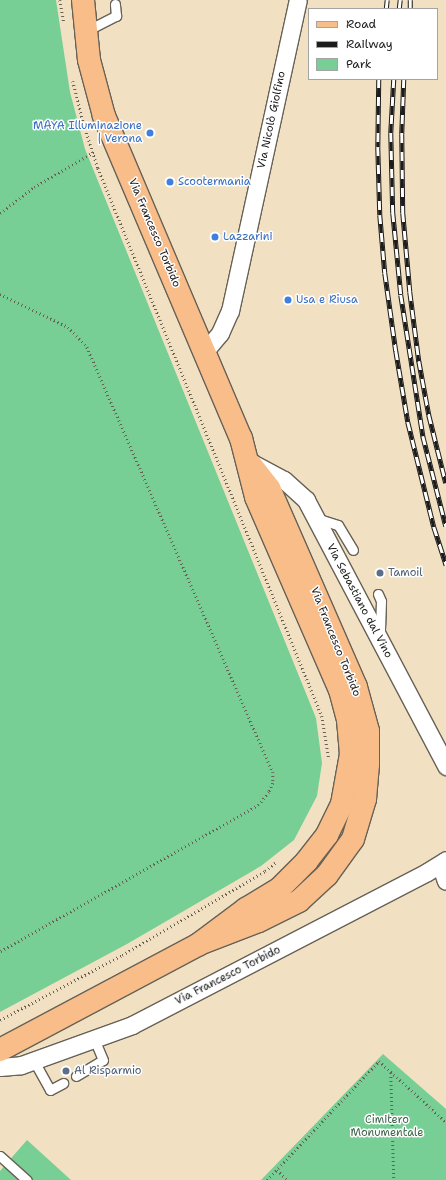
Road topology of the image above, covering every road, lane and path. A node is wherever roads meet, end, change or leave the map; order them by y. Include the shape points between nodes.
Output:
1 (60, 0) edge
2 (83, 0) edge
3 (298, 0) edge
4 (115, 4) dead end
5 (76, 31) junction
6 (72, 78) dead end
7 (94, 152) junction
8 (0, 213) edge
9 (0, 294) edge
10 (205, 351) junction
11 (246, 460) junction
12 (315, 517) junction
13 (353, 550) dead end
14 (378, 594) dead end
15 (379, 639) junction
16 (330, 764) dead end
17 (446, 766) edge
18 (445, 861) edge
19 (277, 862) dead end
20 (446, 881) edge
21 (0, 952) edge
22 (0, 1020) edge
23 (94, 1039) junction
24 (0, 1050) edge
25 (34, 1061) junction
26 (0, 1067) edge
27 (391, 1072) junction
28 (76, 1076) dead end
29 (63, 1083) dead end
30 (446, 1122) edge
31 (0, 1156) edge
32 (277, 1170) junction
33 (27, 1180) edge
34 (267, 1180) edge
35 (288, 1180) edge
36 (394, 1180) edge

1 - 5 path
2 - 5 main road, Via Francesco Torbido
3 - 10 street, Via Nicolò Giolfino via 230,310 220,333
4 - 5 lane via 116,16
5 - 10 main road, Via Francesco Torbido via 89,60 104,116
6 - 7 path
7 - 8 path via 34,187
7 - 16 path via 98,168 322,716
9 - 21 path via 68,327 87,347 273,772 273,783 259,805
10 - 11 main road, Via Francesco Torbido via 241,438
11 - 12 street, Via Sebastiano dal Vino via 284,480 306,500
11 - 24 main road, Via Francesco Torbido via 269,488 356,687 368,731 368,764 366,792 353,840 327,875 299,901 259,921 199,944
12 - 13 lane via 338,525
12 - 15 street, Via Sebastiano dal Vino
14 - 15 lane via 381,601
15 - 17 street, Via Sebastiano dal Vino
18 - 20 street via 443,872
18 - 23 street, Via Francesco Torbido via 132,1025
19 - 22 path via 122,955
23 - 25 street, Via Francesco Torbido
23 - 28 lane via 103,1060
25 - 26 street, Via Francesco Torbido
25 - 29 lane via 50,1090
27 - 30 path
27 - 32 path via 380,1062
27 - 36 path
31 - 33 lane
32 - 34 path
32 - 35 path

